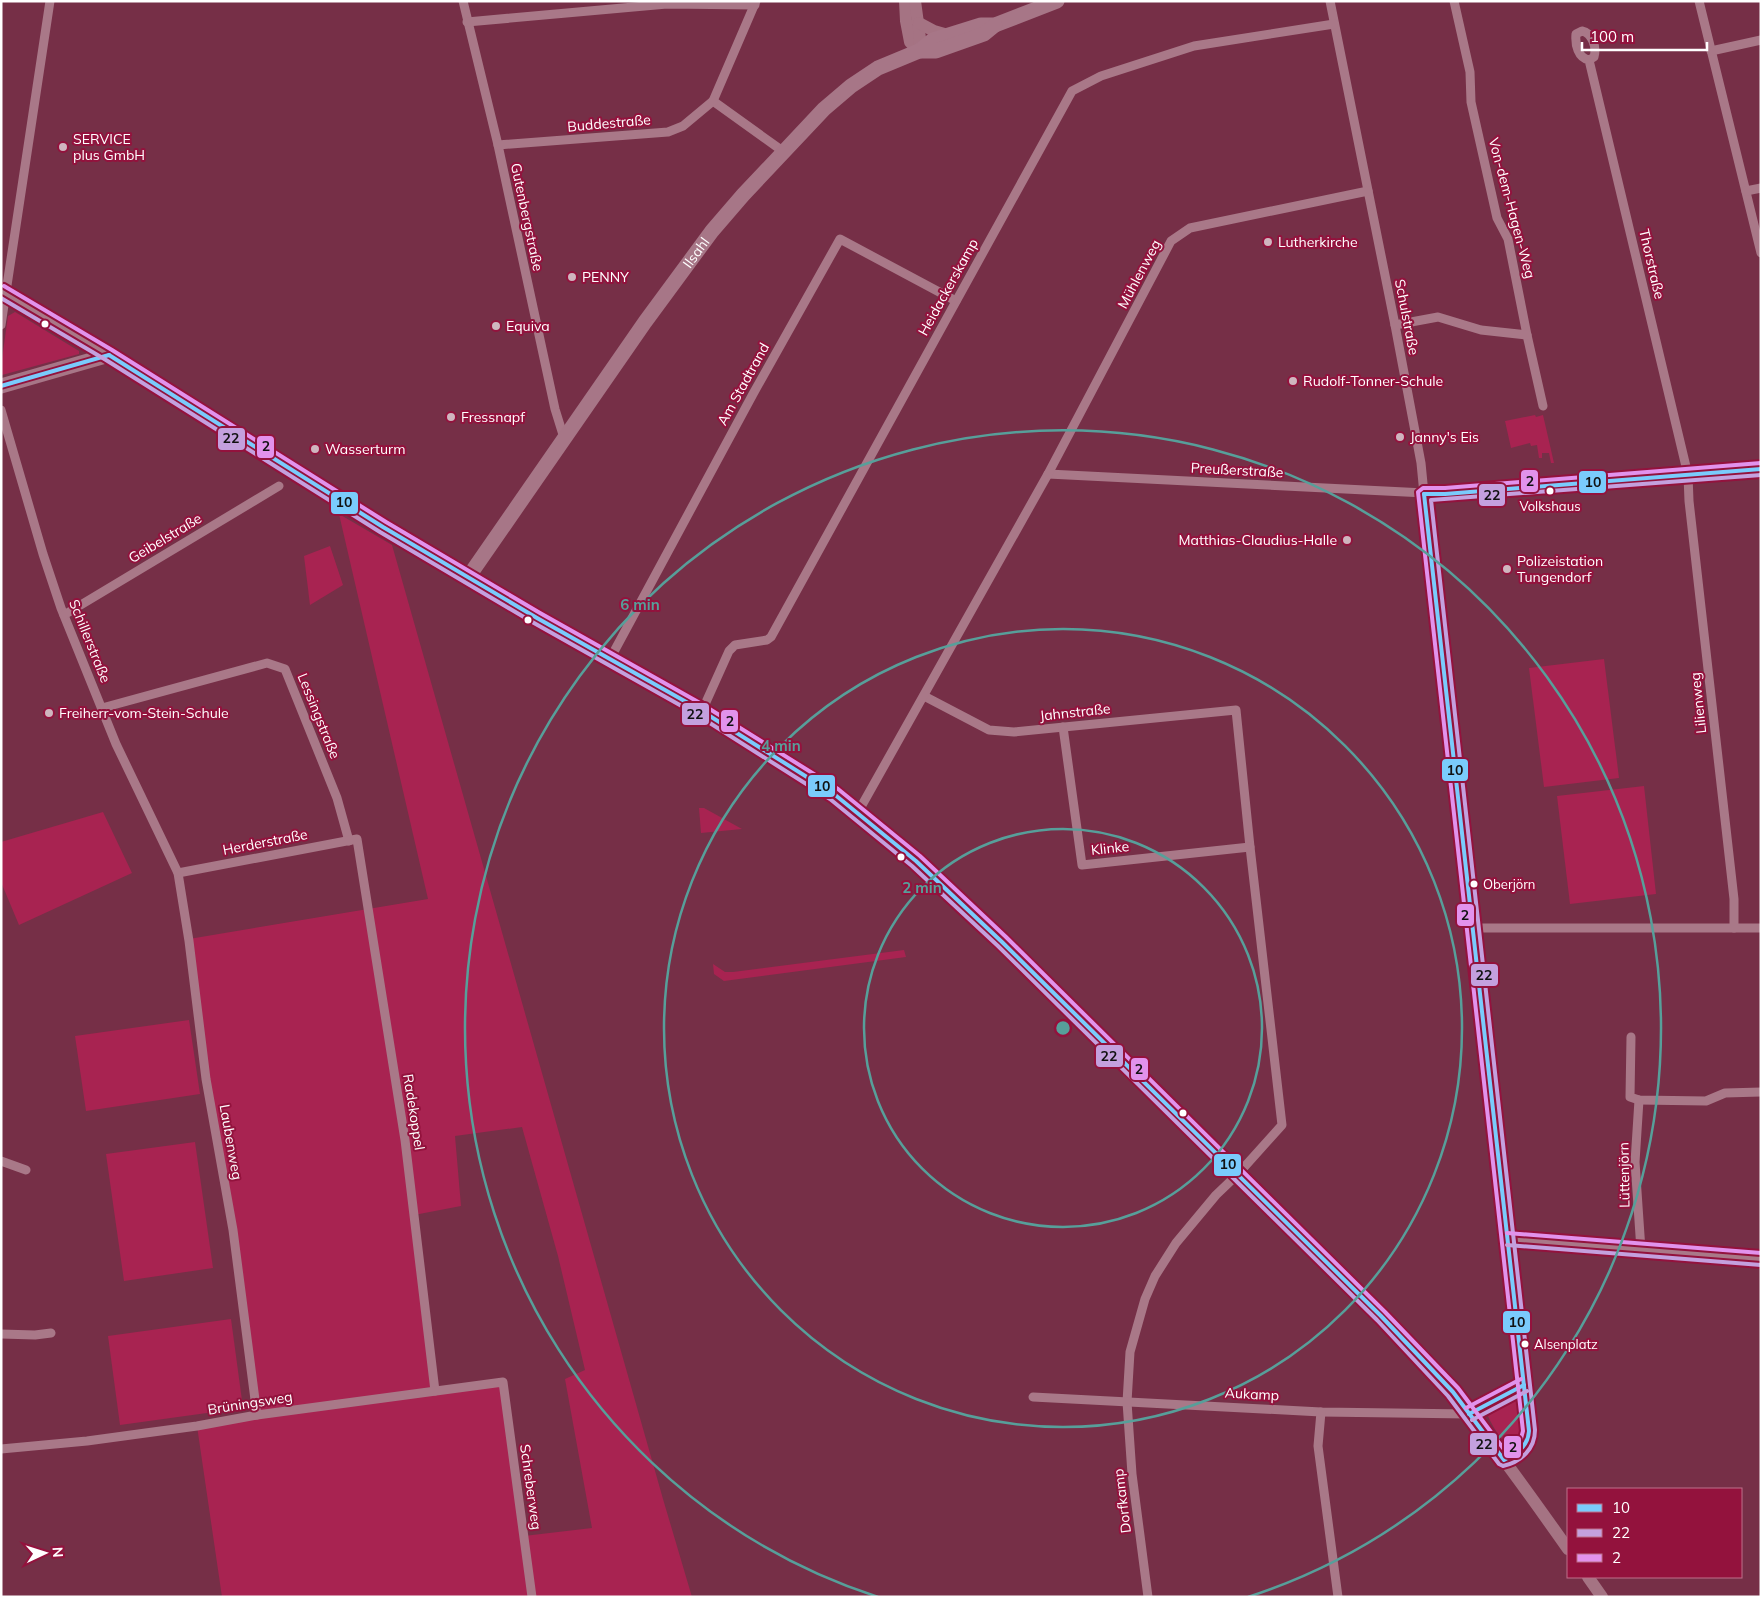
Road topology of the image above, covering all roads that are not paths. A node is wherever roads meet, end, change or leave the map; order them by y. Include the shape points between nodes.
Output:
1 (50, 1) edge
2 (463, 1) edge
3 (905, 1) edge
4 (915, 1) edge
5 (1057, 1) edge
6 (1330, 1) edge
7 (1454, 1) edge
8 (1699, 1) edge
9 (755, 3) edge
10 (467, 22) junction
11 (919, 23) junction
12 (1334, 24) junction
13 (994, 25) junction
14 (948, 35) junction
15 (1761, 40) edge
16 (919, 51) junction
17 (1711, 51) junction
18 (1589, 60) dead end
19 (713, 101) junction
20 (498, 146) junction
21 (784, 152) junction
22 (1761, 188) edge
23 (1368, 191) junction
24 (1746, 191) junction
25 (1761, 253) edge
26 (4, 292) edge
27 (956, 301) junction
28 (1, 325) edge
29 (1395, 325) junction
30 (1526, 335) junction
31 (109, 355) junction
32 (1, 386) edge
33 (1544, 406) dead end
34 (1, 410) edge
35 (564, 438) junction
36 (1761, 469) edge
37 (1048, 474) junction
38 (1688, 475) junction
39 (279, 486) dead end
40 (1424, 494) junction
41 (469, 576) junction
42 (64, 615) junction
43 (610, 660) junction
44 (924, 696) junction
45 (102, 708) junction
46 (1236, 710) joint
47 (702, 712) junction
48 (1063, 727) junction
49 (857, 814) junction
50 (353, 840) junction
51 (1250, 847) junction
52 (178, 873) junction
53 (1473, 928) junction
54 (1734, 928) junction
55 (1761, 928) edge
56 (1631, 1038) dead end
57 (1761, 1092) edge
58 (1639, 1100) junction
59 (1, 1161) edge
60 (26, 1170) dead end
61 (1238, 1174) junction
62 (1507, 1239) junction
63 (1642, 1250) junction
64 (1761, 1260) edge
65 (51, 1332) dead end
66 (1, 1334) edge
67 (503, 1382) joint
68 (1524, 1385) junction
69 (435, 1391) junction
70 (1033, 1397) dead end
71 (1127, 1402) junction
72 (1321, 1412) junction
73 (1470, 1414) junction
74 (257, 1415) junction
75 (1, 1449) edge
76 (1504, 1460) junction
77 (1567, 1548) edge
78 (1589, 1578) edge
79 (532, 1597) edge
80 (1148, 1597) edge
81 (1338, 1597) edge
82 (1602, 1597) edge

1 - 26 street
2 - 10 street, Gutenbergstraße
3 - 16 main road via 910,42
4 - 11 main road
5 - 13 main road
6 - 12 street, Schulstraße
7 - 30 street, Von-dem-Hagen-Weg via 1470,72 1471,102 1497,218 1508,239
8 - 17 street
9 - 10 street via 667,4
9 - 19 street, Buddestraße
10 - 20 street, Gutenbergstraße
11 - 14 main road
11 - 16 main road
12 - 23 street, Schulstraße
12 - 27 street, Heidackerskamp via 1194,46 1101,76 1072,91
13 - 14 main road via 982,25
13 - 16 main road via 984,34 961,42 936,50
14 - 16 main road via 932,40
15 - 17 street
16 - 21 main road, Ilsahl via 878,68 851,86 824,109
17 - 24 street
18 - 38 street, Thorstraße
19 - 20 street, Buddestraße via 683,126 668,132
19 - 21 street
20 - 35 street, Gutenbergstraße
21 - 35 main road, Ilsahl via 712,231
22 - 24 street
23 - 29 street, Schulstraße
23 - 37 street, Mühlenweg via 1190,228 1171,241
24 - 25 street
26 - 28 street
26 - 31 street
27 - 43 street, Am Stadtrand via 840,239
27 - 47 street, Heidackerskamp via 771,637 735,645 729,651
29 - 30 street via 1438,317 1481,330
29 - 40 street, Schulstraße
30 - 33 street, Von-dem-Hagen-Weg
31 - 32 main road
31 - 41 main road via 383,527
34 - 42 street, Schillerstraße via 42,554
35 - 41 main road, Ilsahl
36 - 38 street, Preußerstraße
37 - 40 street, Preußerstraße
37 - 44 street, Mühlenweg
38 - 40 street, Preußerstraße
38 - 54 street, Lilienweg via 1734,899
39 - 42 street, Geibelstraße
40 - 53 street, Schulstraße
41 - 43 main road
42 - 45 street, Schillerstraße
43 - 47 main road
44 - 48 street, Jahnstraße via 989,730 1014,732
44 - 49 street, Mühlenweg
45 - 50 street, Lessingstraße via 267,663 285,669
45 - 52 street, Schillerstraße
46 - 48 street, Jahnstraße
46 - 51 street, Dorfkamp
47 - 49 main road via 834,794
48 - 51 street, Klinke via 1082,865
49 - 61 main road via 916,861 1002,942
50 - 52 street, Herderstraße
50 - 69 street, Radekoppel via 405,1140
51 - 61 street, Dorfkamp via 1282,1125
52 - 74 street, Laubenweg via 206,1079 233,1230
53 - 54 street
53 - 62 street, Schulstraße
54 - 55 street
56 - 58 street, Lüttenjörn via 1630,1097
57 - 58 street via 1725,1093 1706,1101
58 - 63 street, Lüttenjörn via 1635,1162
59 - 60 street
61 - 71 street, Dorfkamp via 1176,1243 1155,1276 1130,1352
61 - 73 main road via 1401,1336
62 - 63 street
62 - 68 street, Schulstraße
63 - 64 street
65 - 66 street
67 - 69 street, Brüningsweg
67 - 79 street, Schreberweg
68 - 73 street
68 - 76 street via 1529,1437 1525,1447
69 - 74 street, Brüningsweg
70 - 71 street, Aukamp
71 - 72 street, Aukamp
71 - 80 street, Dorfkamp via 1132,1474
72 - 73 street, Aukamp
72 - 81 street via 1318,1446
73 - 76 main road
74 - 75 street, Brüningsweg via 87,1441
76 - 77 main road
78 - 82 main road

